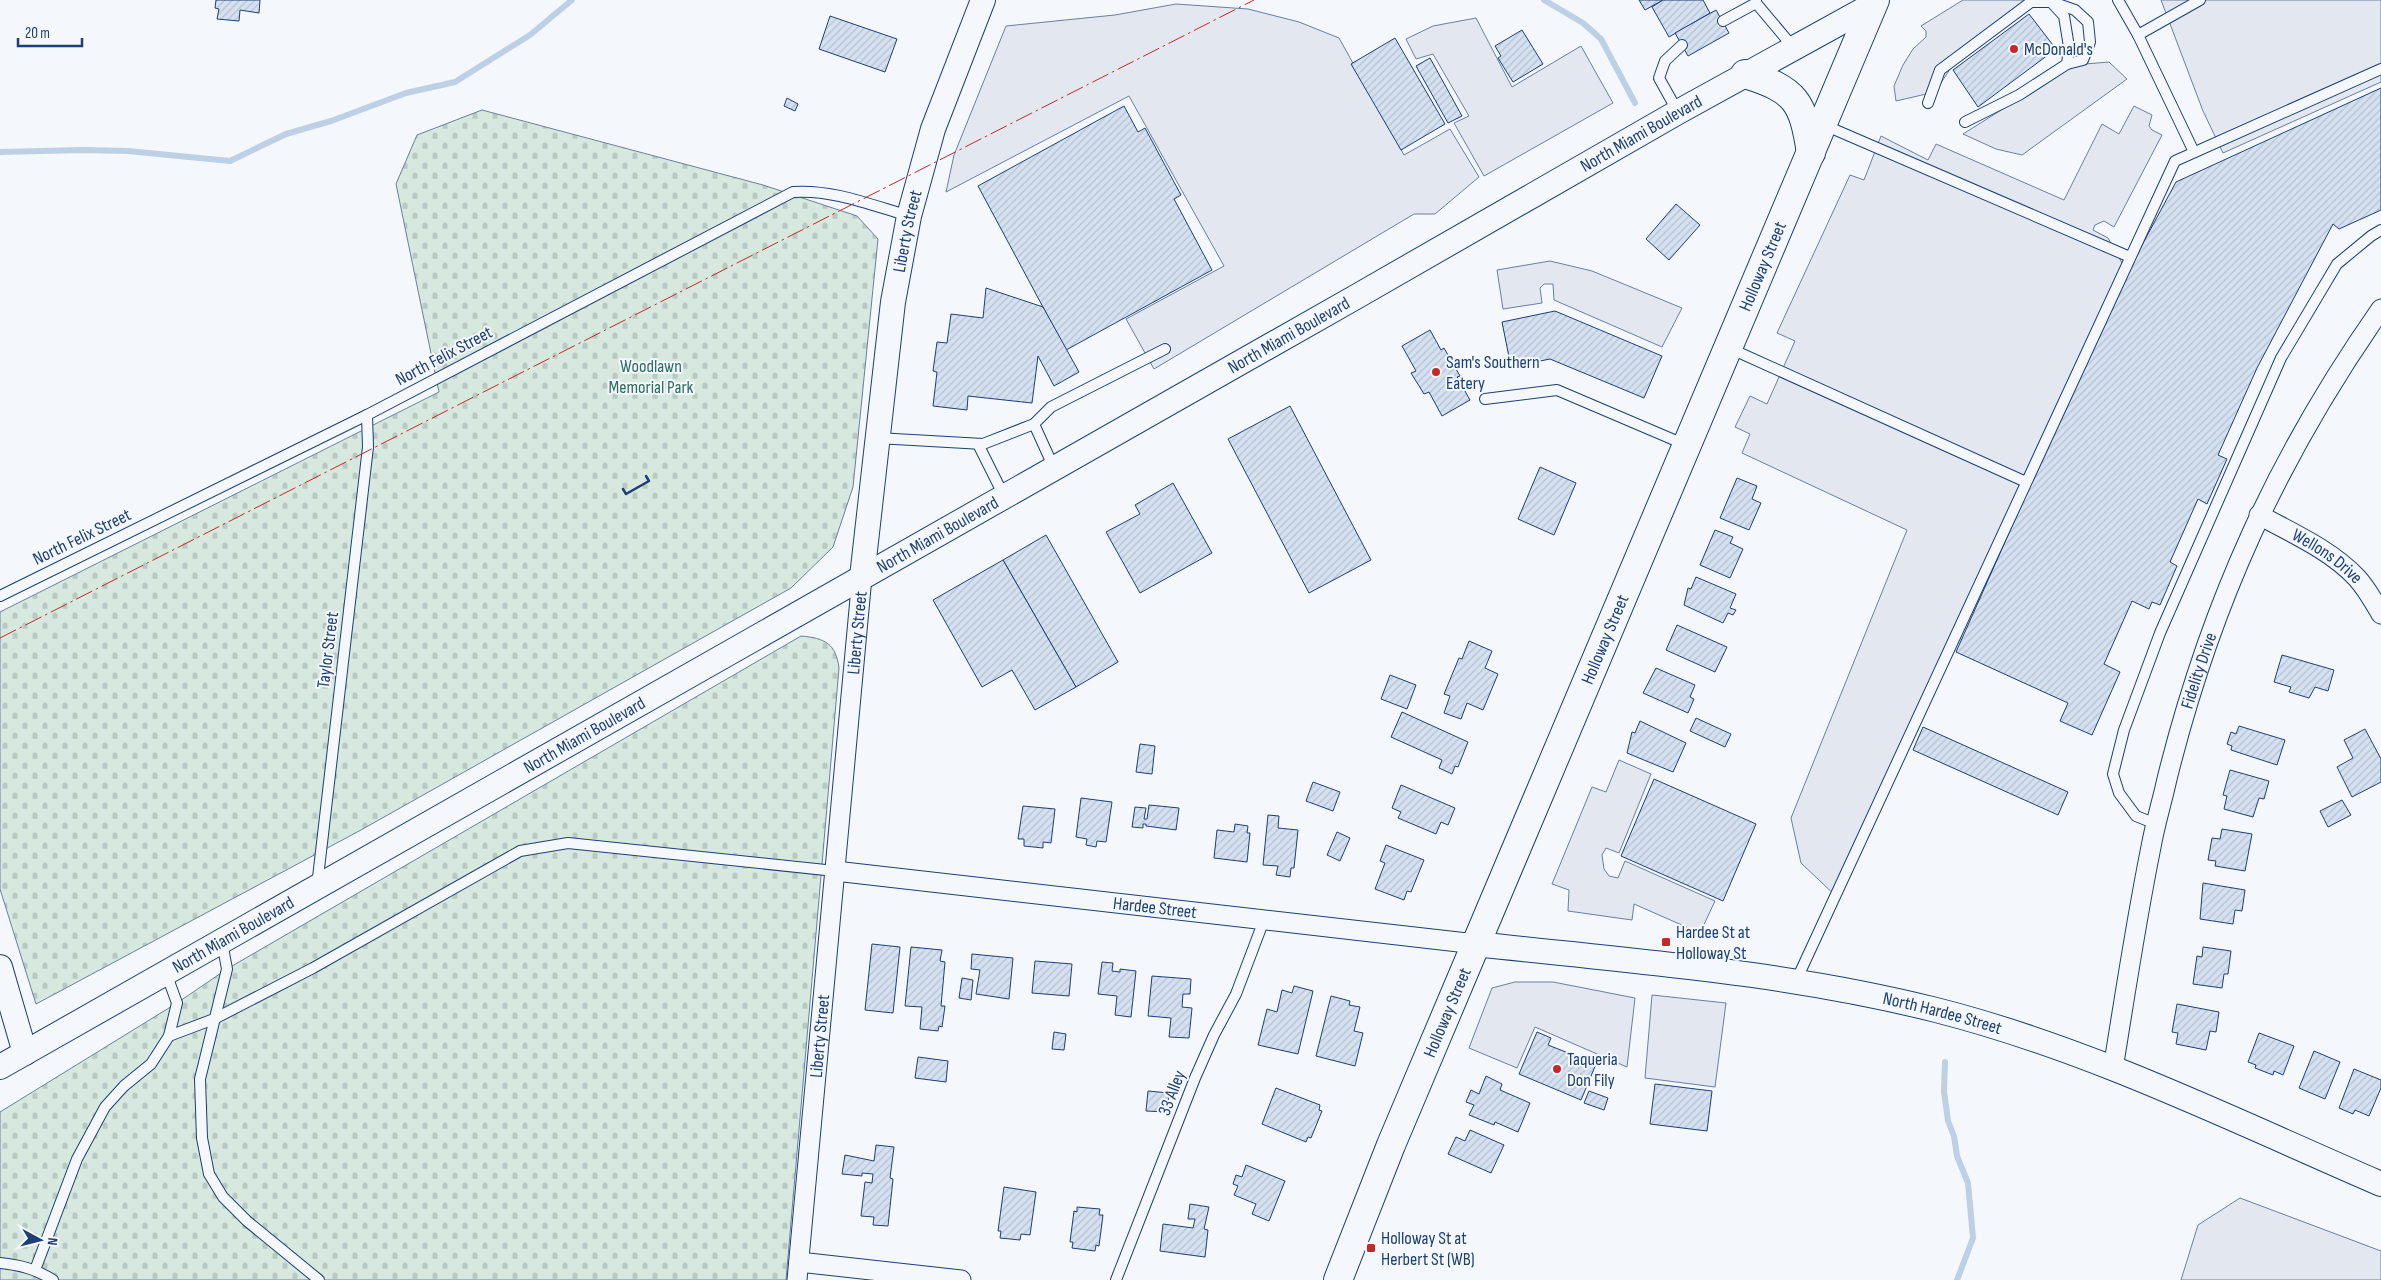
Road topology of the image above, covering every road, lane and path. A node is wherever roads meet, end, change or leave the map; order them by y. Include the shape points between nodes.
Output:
1 (983, 0) edge
2 (2118, 0) edge
3 (2200, 0) edge
4 (1756, 1) edge
5 (1873, 1) edge
6 (2051, 2) junction
7 (1723, 22) dead end
8 (2138, 35) junction
9 (1682, 45) dead end
10 (1793, 47) junction
11 (2067, 64) junction
12 (2381, 69) edge
13 (1746, 74) junction
14 (1928, 103) dead end
15 (1678, 112) junction
16 (1964, 122) dead end
17 (1823, 124) junction
18 (2194, 152) junction
19 (1811, 153) junction
20 (909, 216) junction
21 (2379, 234) edge
22 (2130, 257) junction
23 (2381, 309) edge
24 (1728, 348) junction
25 (1165, 349) dead end
26 (1485, 399) dead end
27 (367, 415) junction
28 (1034, 424) junction
29 (877, 438) junction
30 (978, 444) junction
31 (1687, 445) junction
32 (1054, 468) junction
33 (2026, 482) junction
34 (1004, 496) junction
35 (2259, 515) junction
36 (862, 577) junction
37 (0, 596) edge
38 (2381, 614) edge
39 (2156, 824) junction
40 (834, 871) junction
41 (317, 888) junction
42 (1264, 920) junction
43 (222, 942) junction
44 (1476, 944) junction
45 (0, 967) edge
46 (166, 973) junction
47 (1796, 981) junction
48 (214, 1019) junction
49 (169, 1036) junction
50 (25, 1053) junction
51 (0, 1067) edge
52 (2113, 1069) junction
53 (2381, 1184) edge
54 (0, 1263) edge
55 (36, 1270) junction
56 (798, 1271) edge
57 (53, 1280) edge
58 (319, 1280) edge
59 (961, 1280) edge
60 (1116, 1280) edge
61 (1338, 1280) edge

1 - 20 street, Liberty Street via 933,129
2 - 8 lane
3 - 8 lane
4 - 7 lane
4 - 10 lane
5 - 10 street, North Miami Boulevard
5 - 17 main road, Holloway Street
6 - 11 lane via 2064,16
6 - 11 lane via 2075,10 2088,22 2090,42 2083,60
6 - 14 lane via 2031,2 1940,70
8 - 18 lane
9 - 15 lane via 1665,61 1659,78
10 - 13 street, North Miami Boulevard
11 - 16 lane via 2019,95
12 - 18 lane
13 - 15 street, North Miami Boulevard
13 - 19 main road via 1777,85 1797,102 1807,128
15 - 32 street, North Miami Boulevard
17 - 19 main road, Holloway Street
17 - 22 lane
18 - 22 lane via 2175,161
19 - 24 main road, Holloway Street
20 - 27 lane, North Felix Street via 829,193 793,192
20 - 29 street, Liberty Street via 893,302
21 - 39 lane via 2337,264 2281,358 2160,633 2124,730 2113,774 2119,793 2136,816
22 - 33 lane
23 - 35 street, Fidelity Drive via 2297,440
24 - 31 main road, Holloway Street
24 - 33 lane
25 - 28 lane via 1051,407
26 - 31 lane via 1558,390
27 - 37 lane, North Felix Street
27 - 41 lane, Taylor Street via 368,447
28 - 30 lane
28 - 32 lane
29 - 30 lane
29 - 36 street, Liberty Street
30 - 34 lane
31 - 44 main road, Holloway Street
32 - 34 street, North Miami Boulevard
33 - 47 lane
34 - 36 street, North Miami Boulevard
35 - 38 street, Wellons Drive via 2305,540 2346,568
35 - 39 street, Fidelity Drive via 2211,631 2179,732
36 - 40 street, Liberty Street
36 - 41 street, North Miami Boulevard
39 - 52 street, Fidelity Drive
40 - 42 street, Hardee Street
40 - 48 lane via 568,843 520,851 313,968
40 - 56 street, Liberty Street
41 - 43 street, North Miami Boulevard
42 - 44 street, Hardee Street
42 - 60 lane, 33 Alley via 1236,994 1195,1078
43 - 46 street, North Miami Boulevard
43 - 48 lane via 227,969
44 - 47 street, North Hardee Street
44 - 61 main road, Holloway Street
45 - 50 street
46 - 49 lane via 177,1003
46 - 50 street, North Miami Boulevard
47 - 52 street, North Hardee Street via 1937,1010
48 - 49 lane
48 - 58 lane via 200,1079 202,1138 209,1174 223,1197 247,1221
49 - 55 lane via 151,1064 105,1107 77,1159
50 - 51 street, North Miami Boulevard
52 - 53 street, North Hardee Street
54 - 55 lane
55 - 57 lane
56 - 59 street

